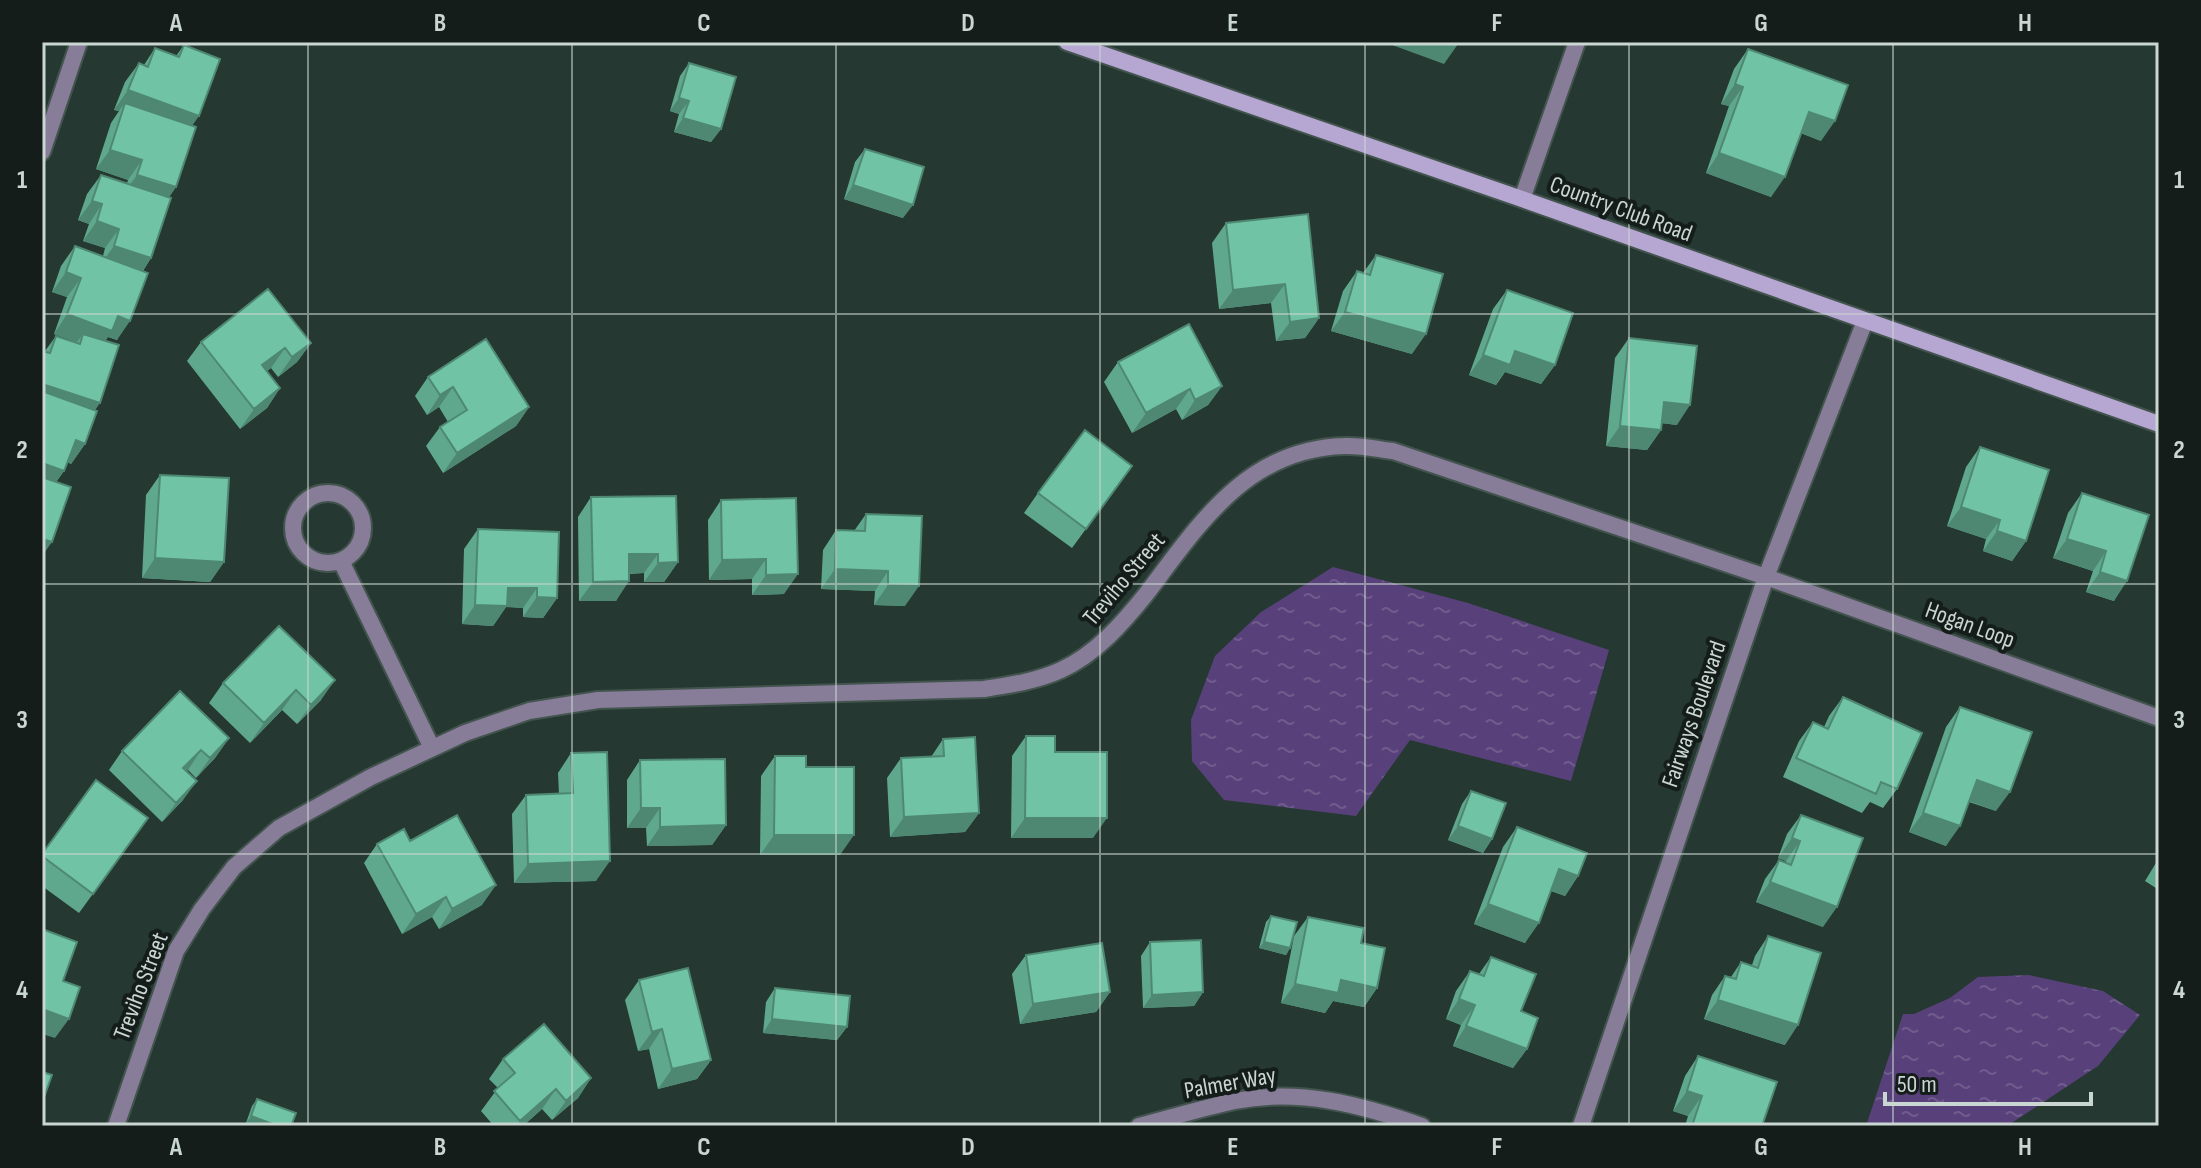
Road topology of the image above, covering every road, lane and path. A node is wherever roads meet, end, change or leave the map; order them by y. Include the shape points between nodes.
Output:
1 (79, 42) edge
2 (1067, 42) edge
3 (1577, 42) edge
4 (42, 152) edge
5 (1522, 199) junction
6 (1865, 321) junction
7 (2159, 424) edge
8 (341, 561) junction
9 (1766, 577) junction
10 (2159, 718) edge
11 (432, 748) junction
12 (116, 1126) edge
13 (1139, 1126) edge
14 (1422, 1126) edge
15 (1581, 1126) edge

1 - 4 street
2 - 5 street, Country Club Road
3 - 5 street
5 - 6 street, Country Club Road
6 - 7 street, Country Club Road
6 - 9 street, Fairways Boulevard
8 - 8 street via 360,544 362,518 345,498 319,495 298,511 295,538 313,560
8 - 11 street
9 - 10 street, Hogan Loop
9 - 11 street, Treviho Street via 1393,451 1314,449 1276,461 1240,483 1203,520 1129,616 1100,645 1062,670 984,689 598,700 529,711
9 - 15 street, Fairways Boulevard
11 - 12 street, Treviho Street via 279,828 234,867 176,951
13 - 14 street, Palmer Way via 1237,1101 1285,1097 1328,1100

